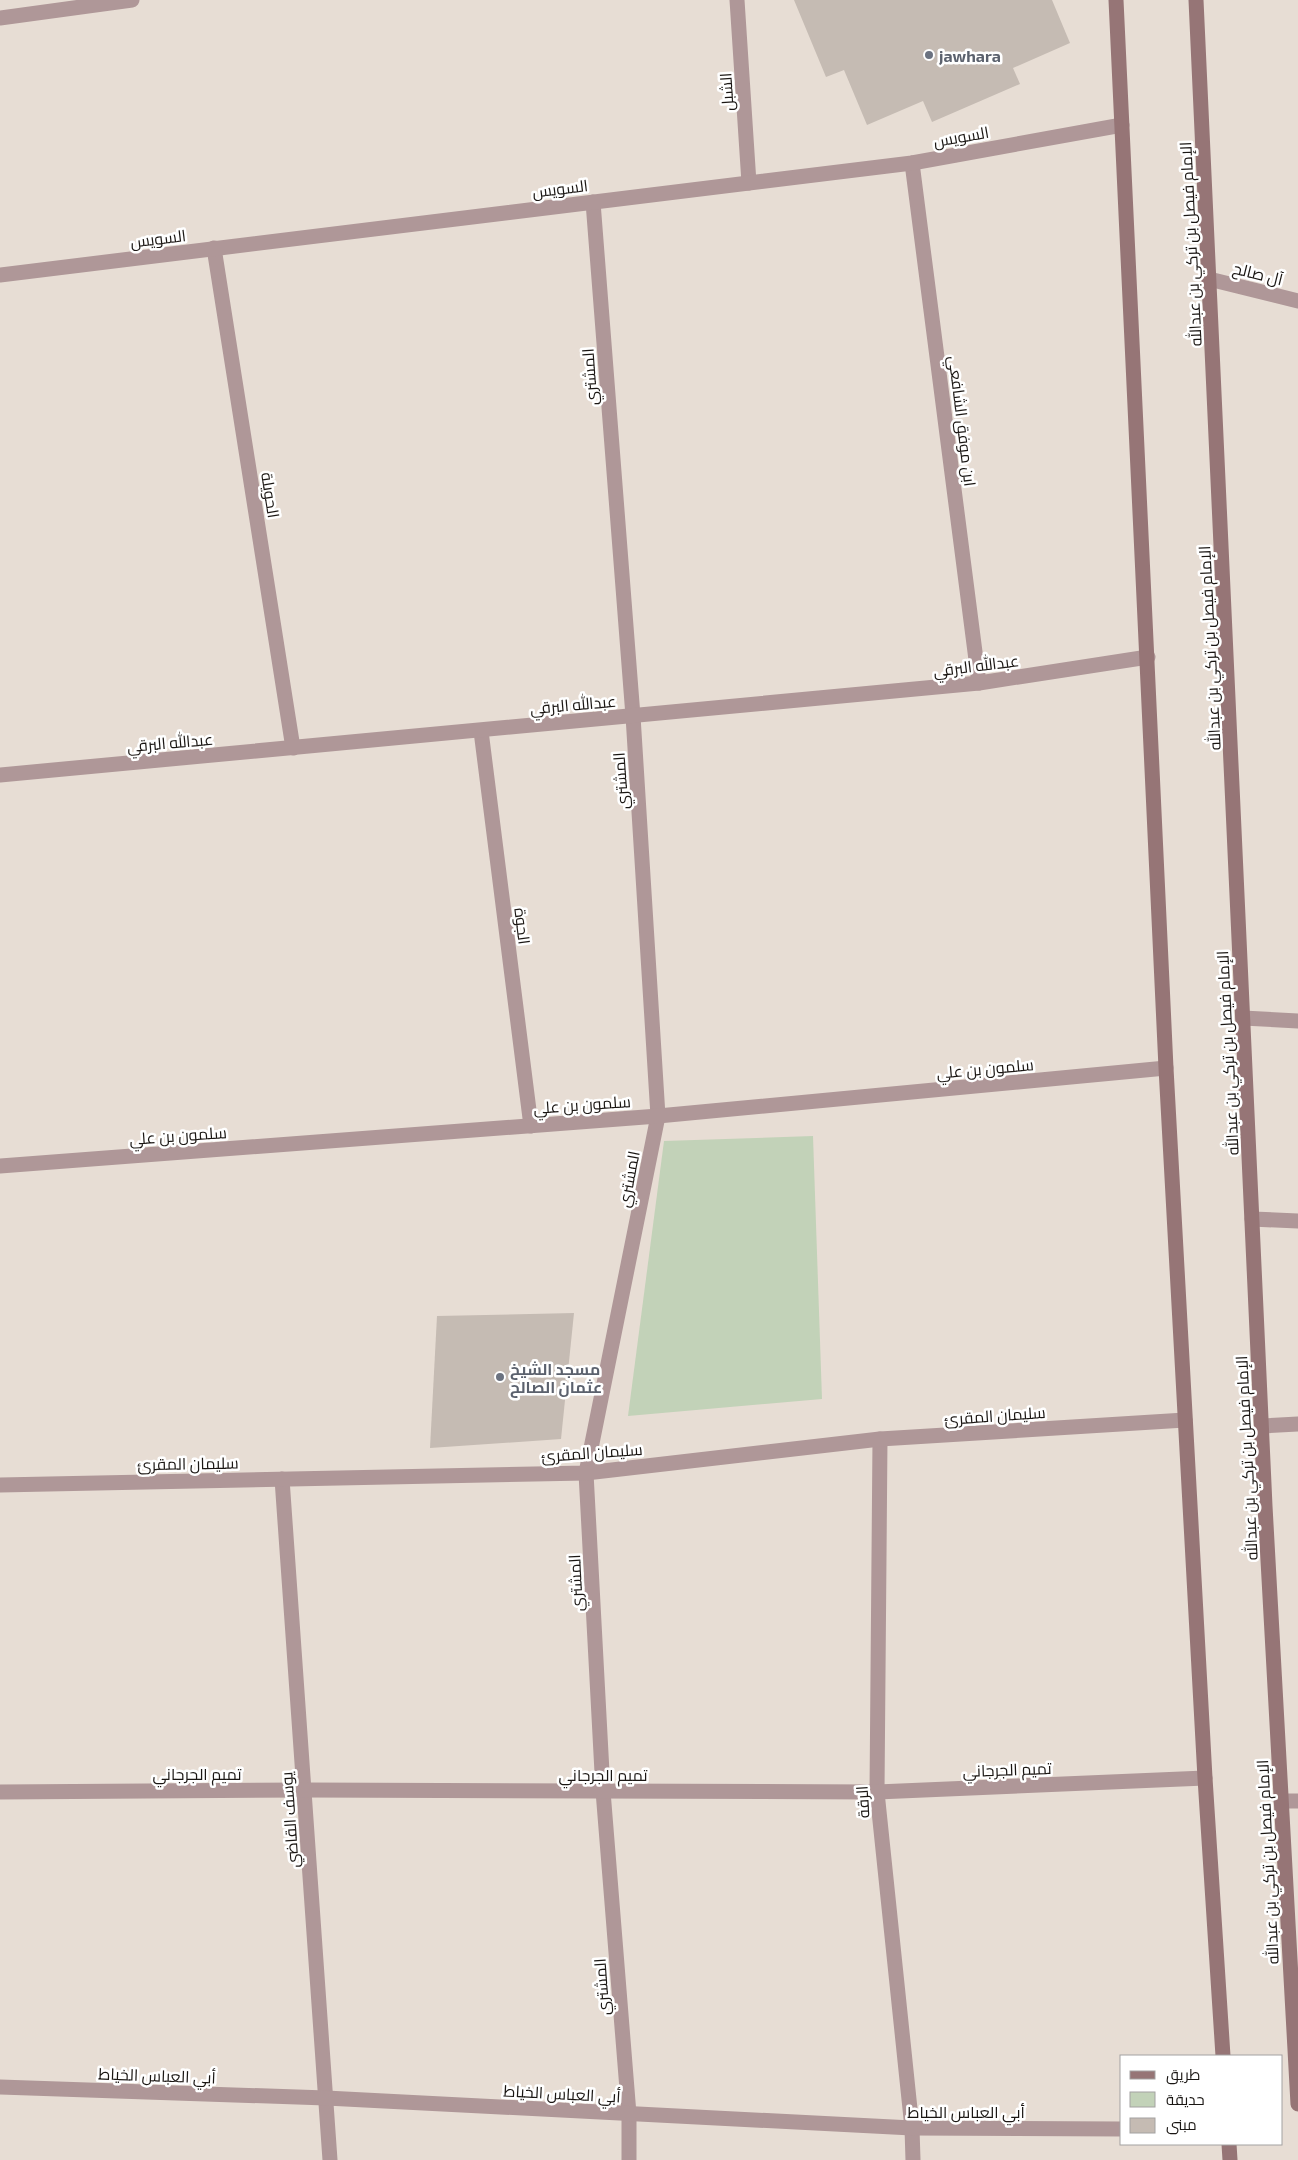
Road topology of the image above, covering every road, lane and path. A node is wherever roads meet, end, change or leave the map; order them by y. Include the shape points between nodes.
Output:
1 (132, 0) edge
2 (737, 0) edge
3 (1116, 0) edge
4 (1196, 0) edge
5 (0, 18) edge
6 (1122, 125) junction
7 (912, 163) junction
8 (749, 183) junction
9 (593, 202) junction
10 (214, 248) junction
11 (0, 275) edge
12 (1209, 279) junction
13 (1298, 301) edge
14 (1148, 657) junction
15 (979, 684) junction
16 (633, 716) junction
17 (481, 730) junction
18 (293, 748) junction
19 (0, 775) edge
20 (1243, 1018) junction
21 (1298, 1021) edge
22 (1166, 1068) junction
23 (658, 1116) junction
24 (531, 1126) junction
25 (0, 1166) edge
26 (1252, 1219) junction
27 (1298, 1222) edge
28 (1185, 1420) junction
29 (1298, 1424) edge
30 (1262, 1426) junction
31 (880, 1440) junction
32 (586, 1473) junction
33 (282, 1478) junction
34 (0, 1484) edge
35 (1205, 1778) junction
36 (305, 1790) junction
37 (603, 1791) junction
38 (0, 1792) edge
39 (877, 1792) junction
40 (1281, 1801) junction
41 (1298, 1801) edge
42 (1223, 2055) edge
43 (0, 2087) edge
44 (326, 2098) junction
45 (1298, 2104) edge
46 (628, 2114) junction
47 (912, 2128) junction
48 (1120, 2129) edge
49 (1229, 2145) edge
50 (330, 2160) edge
51 (629, 2160) edge
52 (913, 2160) edge
53 (1230, 2160) edge

1 - 5 street
2 - 8 street, الشبل
3 - 6 main road
4 - 12 main road, الإمام فيصل بن تركي بن عبدالله
6 - 7 street, السويس
6 - 14 main road
7 - 8 street, السويس
7 - 15 street, ابن موفق الشافعي
8 - 9 street, السويس
9 - 10 street, السويس
9 - 16 street, المشتري
10 - 11 street, السويس
10 - 18 street, الحويلة
12 - 13 street, آل صالح
12 - 20 main road, الإمام فيصل بن تركي بن عبدالله
14 - 15 street, عبدالله البرقي
14 - 22 main road
15 - 16 street, عبدالله البرقي
16 - 17 street, عبدالله البرقي
16 - 23 street, المشتري
17 - 18 street, عبدالله البرقي
17 - 24 street, الجوة
18 - 19 street, عبدالله البرقي
20 - 21 street
20 - 26 main road, الإمام فيصل بن تركي بن عبدالله
22 - 23 street, سلمون بن علي
22 - 28 main road
23 - 24 street, سلمون بن علي
23 - 32 street, المشتري
24 - 25 street, سلمون بن علي
26 - 27 street
26 - 30 main road, الإمام فيصل بن تركي بن عبدالله
28 - 31 street, سليمان المقرئ
28 - 35 main road
29 - 30 street
30 - 40 main road, الإمام فيصل بن تركي بن عبدالله
31 - 32 street, سليمان المقرئ
31 - 39 street, الرقة
32 - 33 street, سليمان المقرئ
32 - 37 street, المشتري
33 - 34 street, سليمان المقرئ
33 - 36 street, يوسف القاضي
35 - 39 street, تميم الجرجاني
35 - 42 main road
36 - 37 street, تميم الجرجاني
36 - 38 street, تميم الجرجاني
36 - 44 street, يوسف القاضي
37 - 39 street, تميم الجرجاني
37 - 46 street, المشتري
39 - 47 street, الرقة
40 - 41 street
40 - 45 main road, الإمام فيصل بن تركي بن عبدالله
43 - 44 street, أبي العباس الخياط
44 - 46 street, أبي العباس الخياط
44 - 50 street, يوسف القاضي
46 - 47 street, أبي العباس الخياط
46 - 51 street, المشتري
47 - 48 street, أبي العباس الخياط
47 - 52 street, الرقة
49 - 53 main road

